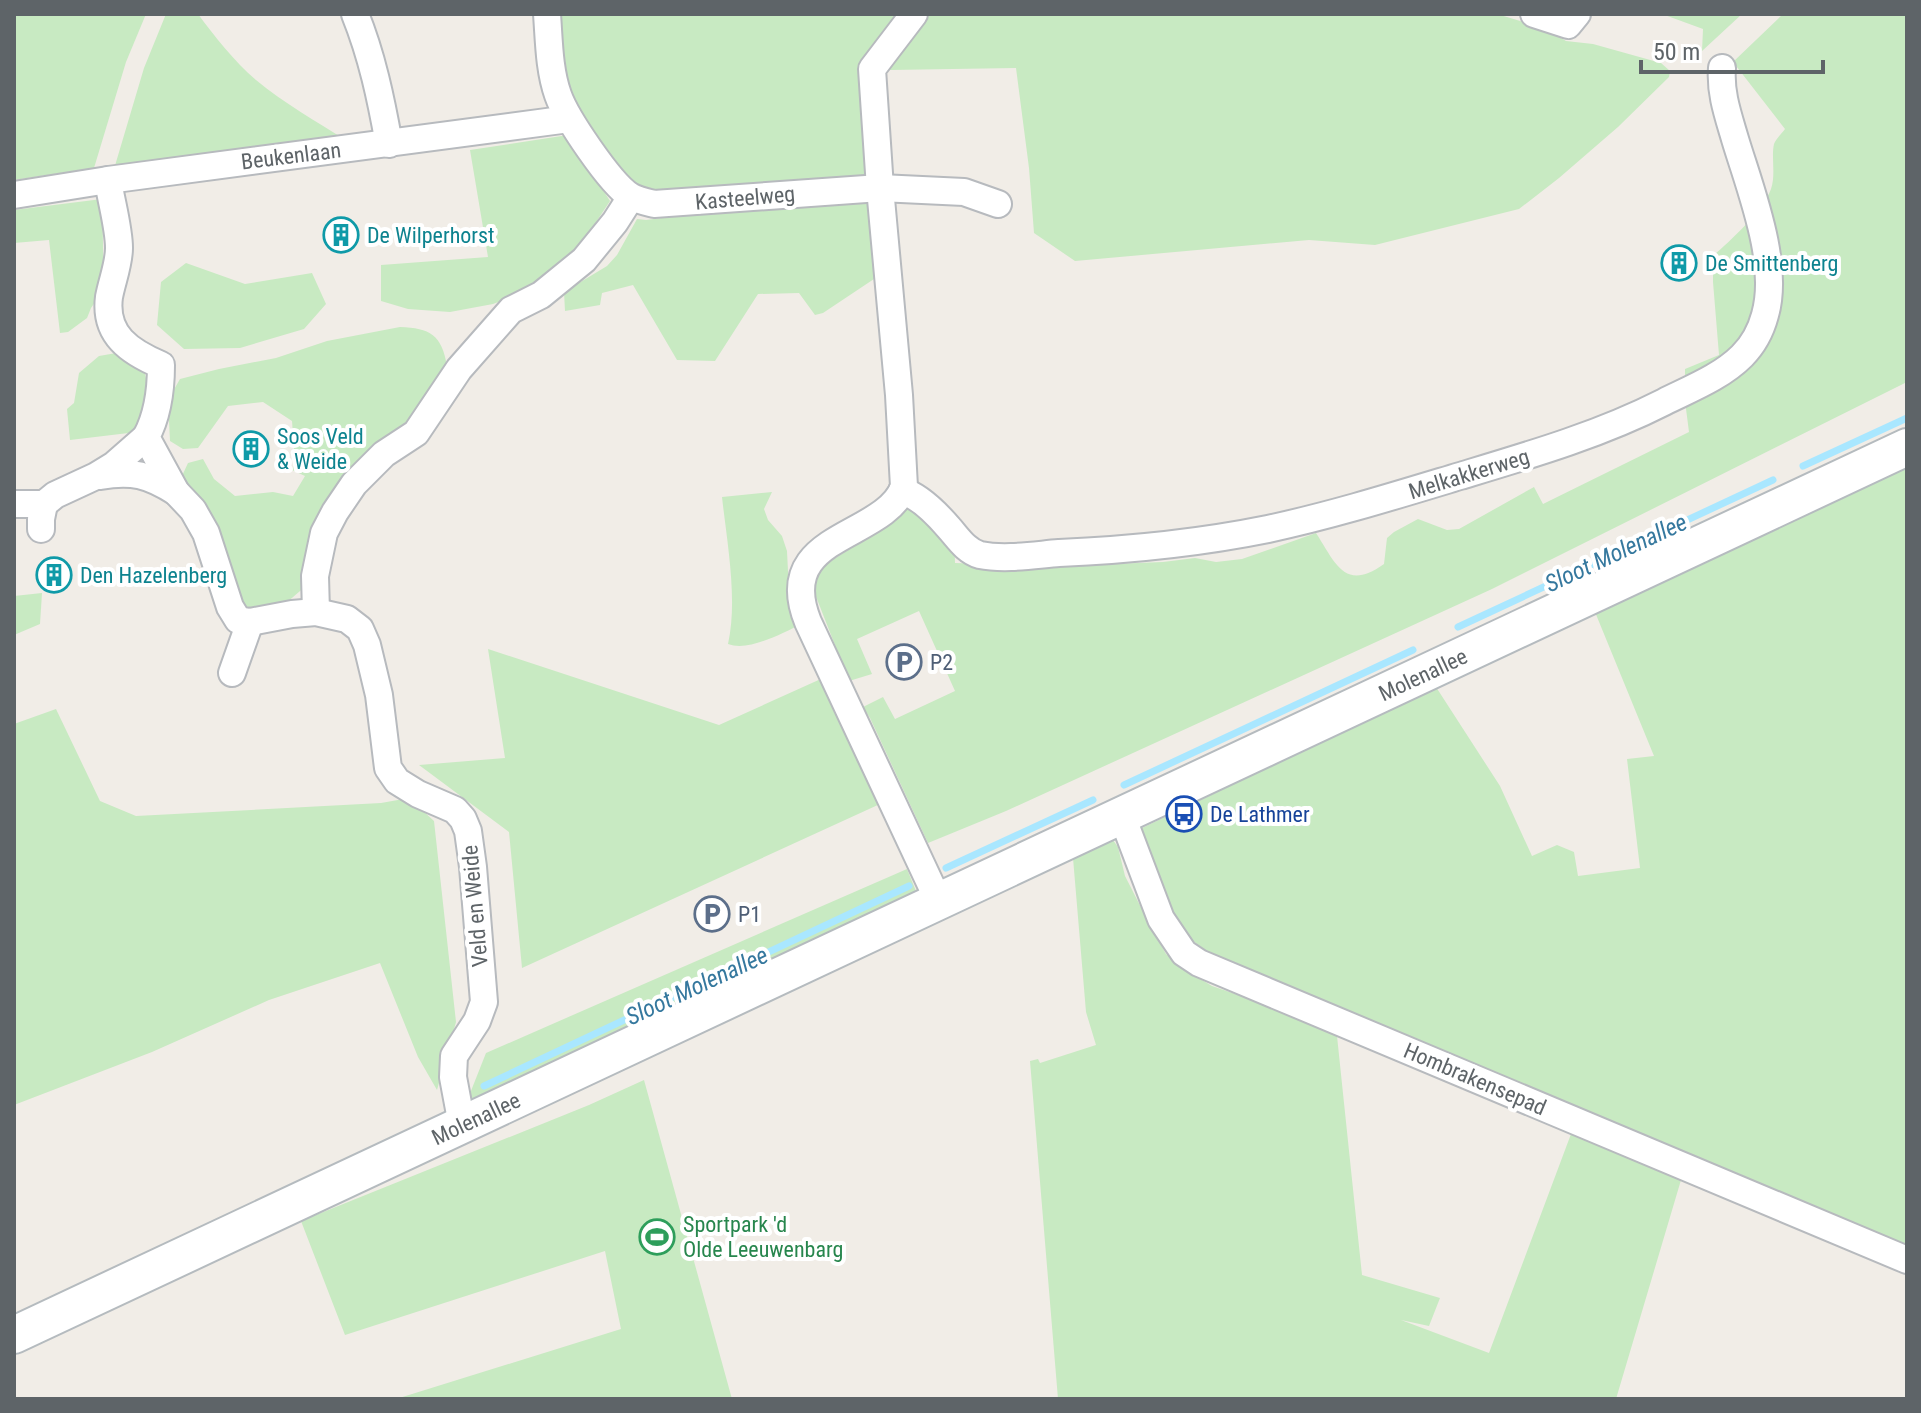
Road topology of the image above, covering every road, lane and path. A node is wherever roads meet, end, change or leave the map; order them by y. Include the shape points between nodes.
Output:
1 (355, 14) edge
2 (547, 14) edge
3 (914, 14) edge
4 (1534, 14) edge
5 (1577, 14) edge
6 (1722, 68) dead end
7 (569, 119) junction
8 (389, 144) junction
9 (108, 180) junction
10 (880, 188) junction
11 (14, 195) edge
12 (631, 197) junction
13 (998, 204) dead end
14 (146, 437) junction
15 (1907, 447) edge
16 (96, 476) junction
17 (903, 484) junction
18 (176, 492) junction
19 (14, 504) edge
20 (316, 612) junction
21 (250, 622) junction
22 (232, 673) dead end
23 (1122, 816) junction
24 (939, 902) junction
25 (462, 1125) junction
26 (1907, 1260) edge
27 (14, 1335) edge

1 - 8 street via 372,62
2 - 7 street via 551,65
3 - 10 street via 872,69
4 - 5 street via 1568,25
6 - 17 street, Melkakkerweg via 1723,99 1767,251 1766,314 1741,357 1640,414 1544,451 1330,513 1202,541 1074,553 978,554
7 - 8 street, Beukenlaan
7 - 12 street
8 - 9 street, Beukenlaan
9 - 11 street, Beukenlaan
9 - 14 street via 119,249 109,318 116,335 140,356 161,365 161,390
10 - 12 street, Kasteelweg via 654,204
10 - 13 street via 964,192
10 - 17 street
12 - 20 street via 584,260 541,295 511,310 459,369 416,433 384,454 354,484 324,533 315,576
14 - 16 street
14 - 18 street
15 - 23 main road, Molenallee
16 - 18 street via 138,474
16 - 19 street via 55,495 43,516
17 - 24 street via 891,508 820,551 804,576 802,598
18 - 21 street via 206,533 230,607 238,620
20 - 21 street, Veld en Weide
20 - 25 street, Veld en Weide via 347,619 360,629 379,695 388,768 397,781 455,810 468,831 484,1002 454,1056
21 - 22 street
23 - 24 main road, Molenallee
23 - 26 street, Hombrakensepad via 1161,919 1184,953 1199,963
24 - 25 main road, Molenallee
25 - 27 main road, Molenallee

